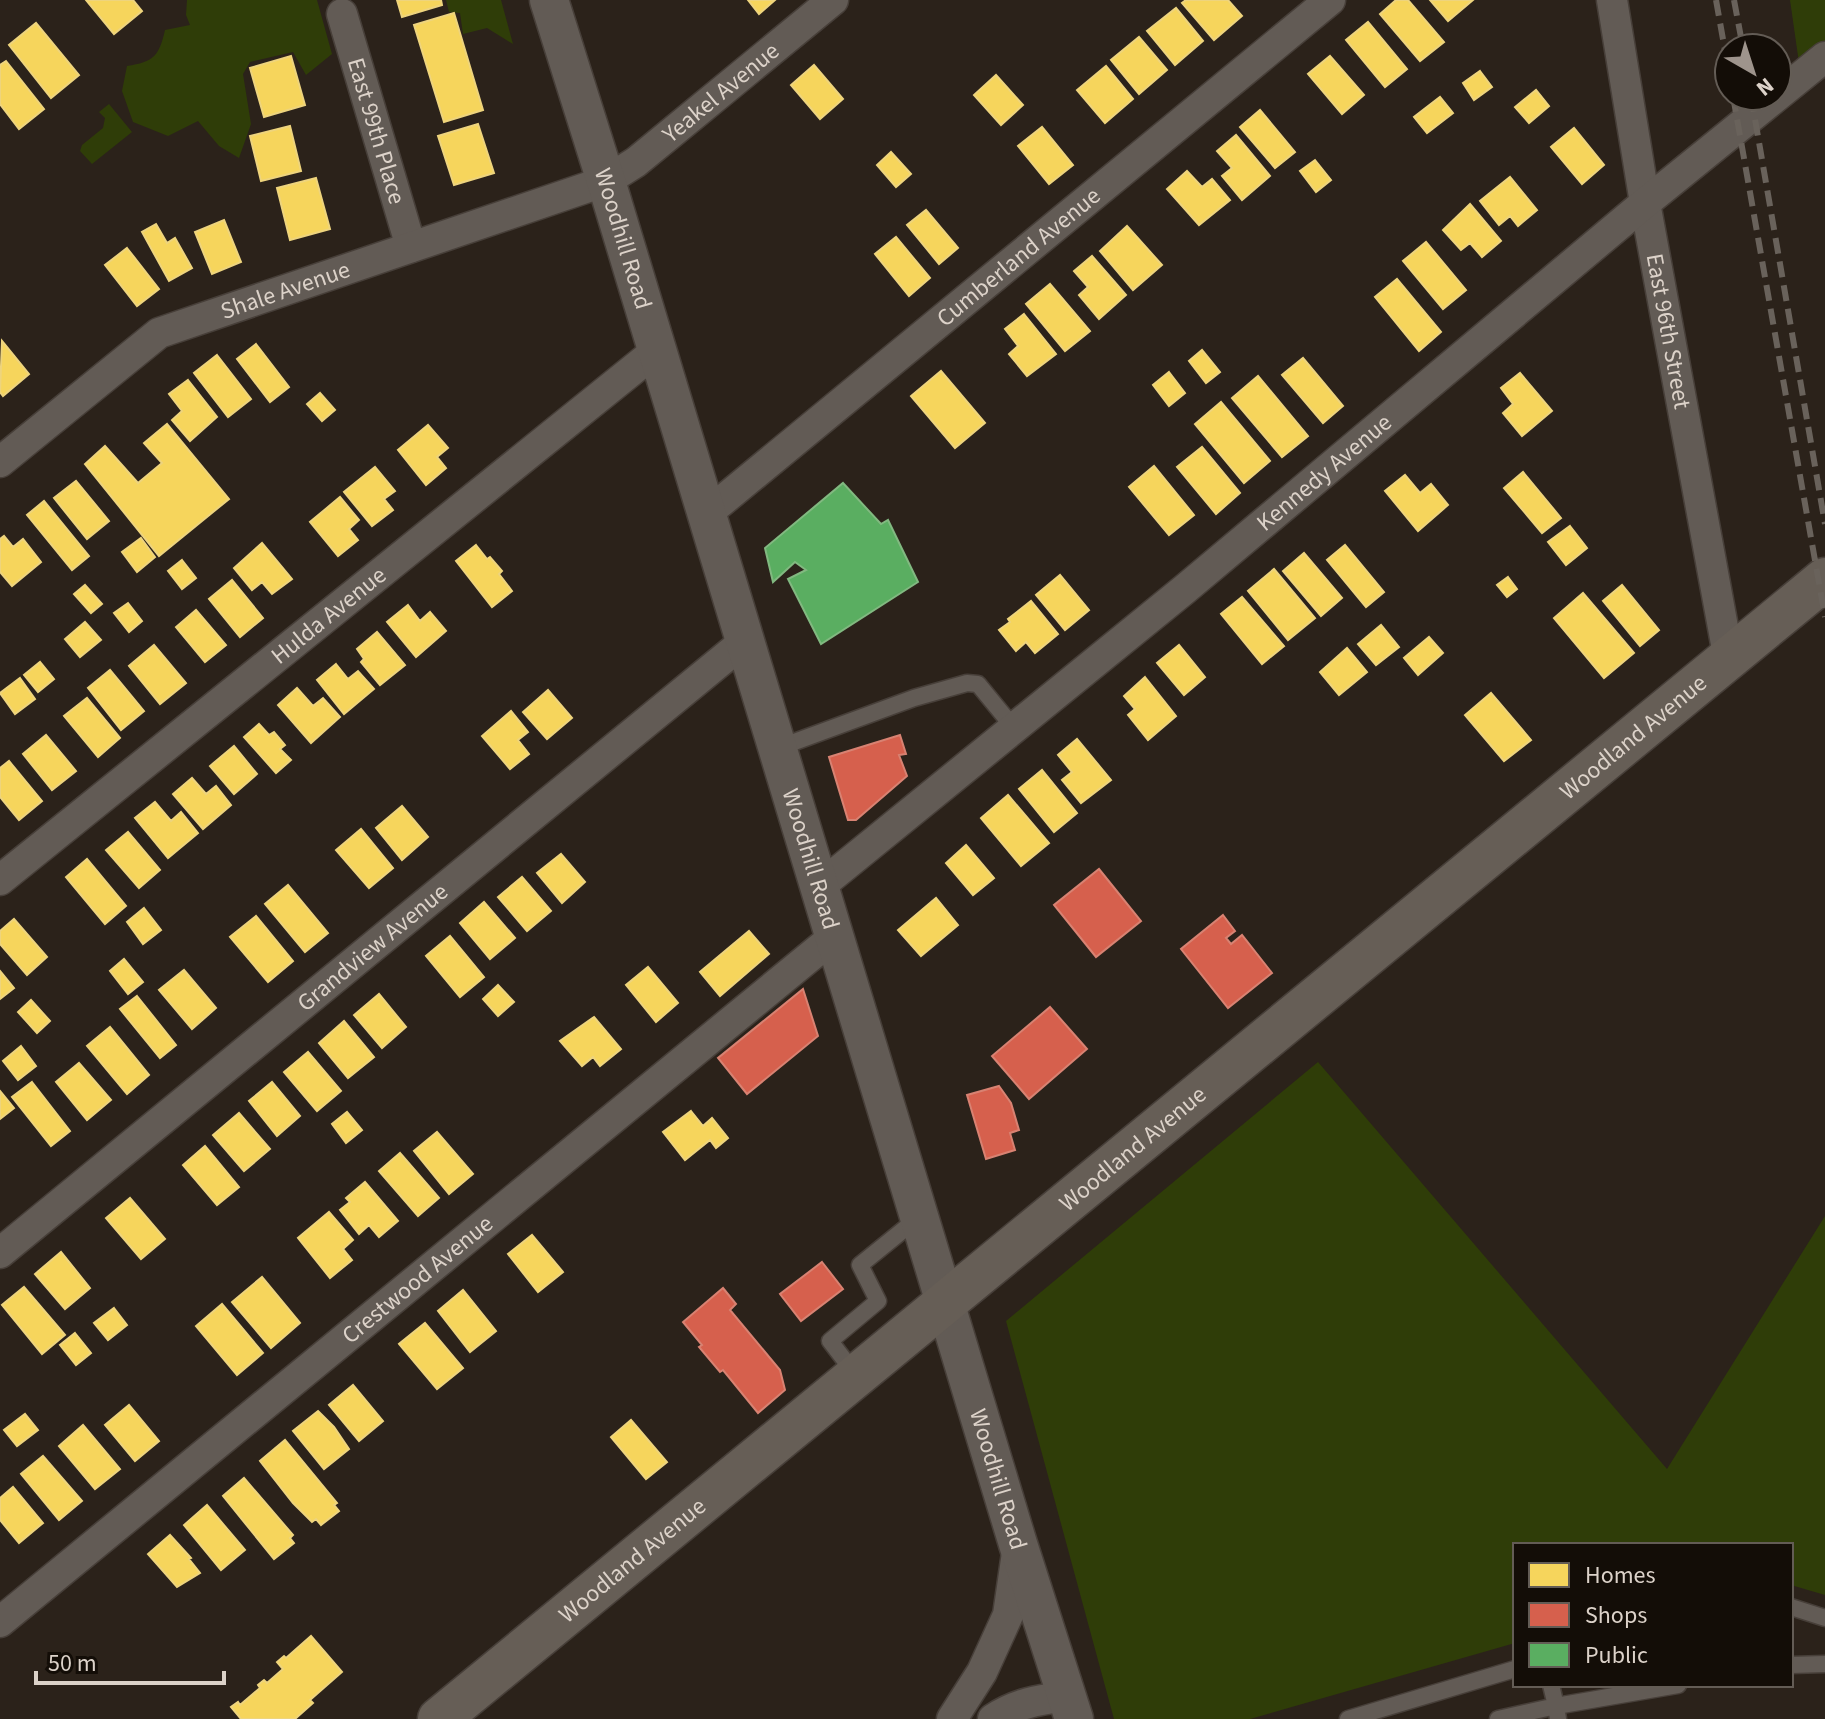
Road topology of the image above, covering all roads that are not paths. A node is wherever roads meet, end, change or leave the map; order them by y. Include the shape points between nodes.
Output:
1 (549, 0) edge
2 (833, 0) edge
3 (1330, 0) edge
4 (1612, 0) edge
5 (342, 14) dead end
6 (1825, 57) edge
7 (606, 181) junction
8 (1645, 203) junction
9 (411, 247) junction
10 (656, 351) junction
11 (0, 462) edge
12 (705, 515) junction
13 (1825, 579) edge
14 (745, 641) junction
15 (1729, 660) junction
16 (1014, 728) junction
17 (778, 748) junction
18 (0, 880) edge
19 (820, 886) junction
20 (835, 936) junction
21 (919, 1217) junction
22 (0, 1253) edge
23 (945, 1303) junction
24 (857, 1376) junction
25 (1018, 1544) junction
26 (1793, 1608) edge
27 (1825, 1618) edge
28 (0, 1622) edge
29 (1825, 1664) edge
30 (1793, 1665) edge
31 (1513, 1670) edge
32 (1551, 1687) edge
33 (1669, 1687) edge
34 (1070, 1707) edge
35 (1557, 1713) edge
36 (439, 1719) edge
37 (952, 1719) edge
38 (993, 1719) edge
39 (1349, 1719) edge
40 (1498, 1719) edge

1 - 7 street, Woodhill Road
2 - 7 street, Yeakel Avenue
3 - 12 street, Cumberland Avenue
4 - 8 street, East 96th Street
5 - 9 street, East 99th Place
6 - 8 street, Kennedy Avenue
7 - 9 street, Shale Avenue
7 - 10 street, Woodhill Road
8 - 15 street, East 96th Street
8 - 16 street, Kennedy Avenue
9 - 11 street, Shale Avenue via 159,333
10 - 12 street, Woodhill Road
10 - 18 street, Hulda Avenue
12 - 14 street, Woodhill Road
13 - 15 main road, Woodland Avenue
14 - 17 street, Woodhill Road
14 - 22 street, Grandview Avenue
15 - 23 main road, Woodland Avenue
16 - 17 lane via 978,684 967,683
16 - 19 street, Kennedy Avenue
17 - 19 street, Woodhill Road
19 - 20 street, Woodhill Road
20 - 21 street, Woodhill Road
20 - 28 street, Crestwood Avenue
21 - 23 street, Woodhill Road
21 - 24 lane via 860,1265 878,1301 830,1341
23 - 24 main road, Woodland Avenue
23 - 25 street, Woodhill Road
24 - 36 main road, Woodland Avenue
25 - 34 street, Woodhill Road
25 - 37 street via 1008,1615 982,1672
26 - 27 lane
29 - 30 lane
31 - 39 lane
32 - 35 lane
33 - 35 lane
34 - 38 street via 1030,1701
35 - 40 lane

